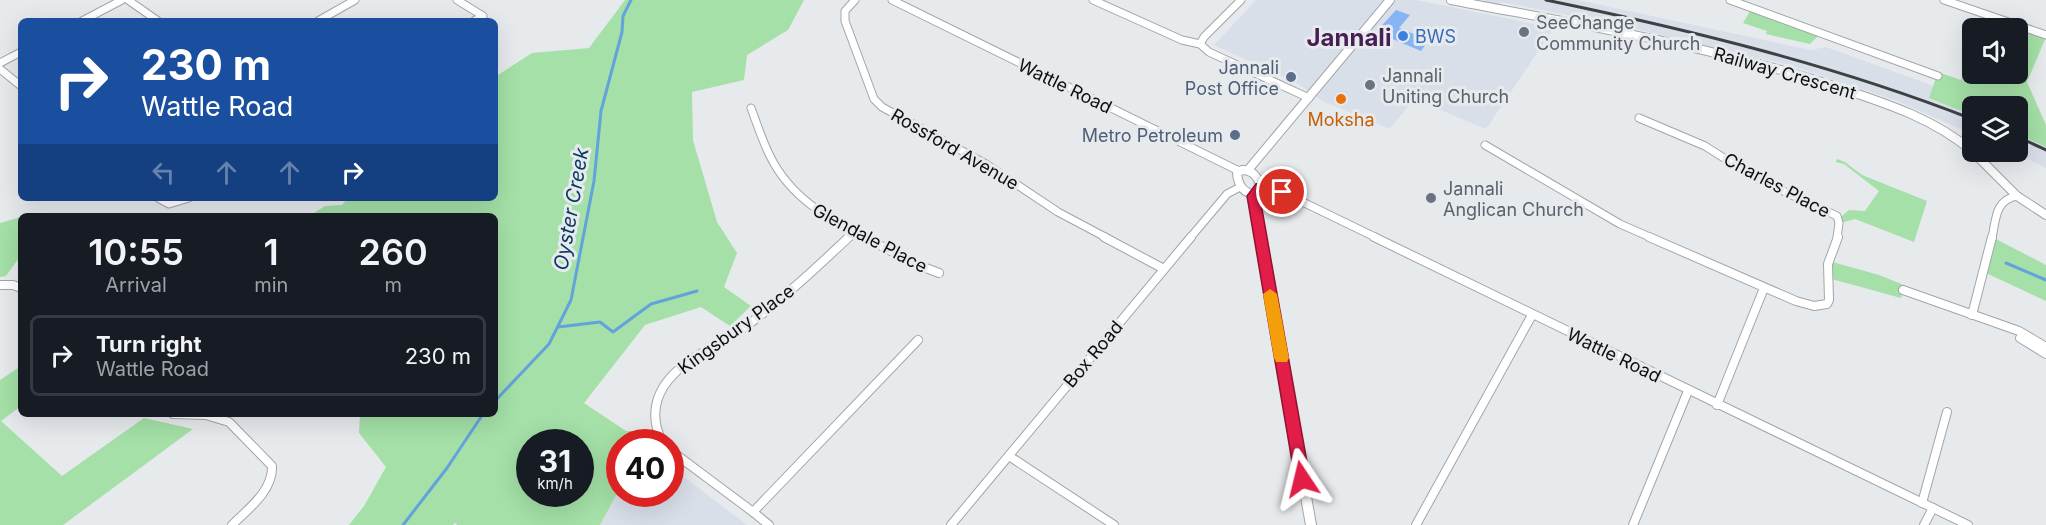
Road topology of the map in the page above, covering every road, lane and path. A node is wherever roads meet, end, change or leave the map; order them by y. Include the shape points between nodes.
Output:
1 (122, 0) edge
2 (128, 0) edge
3 (355, 0) edge
4 (457, 0) edge
5 (855, 0) edge
6 (892, 0) edge
7 (1093, 0) edge
8 (1241, 0) edge
9 (1390, 0) edge
10 (1451, 0) edge
11 (1730, 0) edge
12 (1944, 0) edge
13 (88, 18) edge
14 (154, 18) edge
15 (323, 18) edge
16 (479, 18) edge
17 (2046, 35) edge
18 (1200, 44) junction
19 (18, 54) edge
20 (0, 63) edge
21 (0, 69) edge
22 (1938, 76) dead end
23 (18, 84) edge
24 (1309, 98) junction
25 (751, 108) dead end
26 (1639, 118) dead end
27 (1962, 143) edge
28 (1485, 145) dead end
29 (1984, 162) edge
30 (1244, 171) junction
31 (1240, 187) junction
32 (1261, 188) junction
33 (2017, 195) junction
34 (1253, 196) junction
35 (164, 201) edge
36 (179, 201) edge
37 (2046, 215) edge
38 (853, 233) junction
39 (1164, 269) junction
40 (939, 273) dead end
41 (0, 285) edge
42 (18, 287) edge
43 (1764, 288) junction
44 (1903, 290) dead end
45 (1532, 315) junction
46 (1972, 315) junction
47 (918, 340) dead end
48 (2046, 347) edge
49 (2046, 354) edge
50 (1688, 391) junction
51 (1717, 405) junction
52 (1947, 412) dead end
53 (214, 417) edge
54 (657, 429) edge
55 (1009, 456) junction
56 (684, 460) edge
57 (1922, 502) junction
58 (1932, 508) junction
59 (753, 512) junction
60 (232, 525) edge
61 (770, 525) edge
62 (951, 525) edge
63 (1114, 525) edge
64 (1311, 525) edge
65 (1416, 525) edge
66 (1633, 525) edge
67 (1924, 525) edge
68 (1968, 525) edge

1 - 13 street
2 - 14 street
3 - 15 street
4 - 16 street via 483,16
5 - 39 street, Rossford Avenue via 845,11 845,21 874,99 882,108 986,164 1058,212
6 - 30 street, Wattle Road
7 - 18 street via 1182,40
8 - 18 street
9 - 24 street
10 - 27 street, Railway Crescent via 1665,41 1785,71 1917,116
11 - 22 street
12 - 17 street
18 - 24 street via 1209,52
19 - 20 street
21 - 23 street
24 - 30 street
25 - 38 street, Glendale Place via 772,162 791,190
26 - 43 street, Charles Place via 1705,146 1765,183 1837,216 1839,234 1827,269 1831,295 1827,304 1814,306
28 - 43 street, Charles Place via 1620,224
29 - 33 street, Railway Crescent
30 - 31 street via 1236,177
30 - 32 street via 1257,177
31 - 34 street
31 - 39 street, Box Road via 1227,194
32 - 34 street
32 - 45 street, Wattle Road via 1282,192
33 - 37 street, Railway Crescent
33 - 46 street via 2000,205
34 - 64 street
35 - 36 street
38 - 40 street, Glendale Place via 890,249 923,270
38 - 54 street, Kingsbury Place via 754,320 670,378 661,392 654,418
39 - 55 street, Box Road
41 - 42 street
43 - 51 street
44 - 46 street
45 - 50 street, Wattle Road
45 - 65 street
46 - 48 street via 2019,331
46 - 49 street
47 - 59 street
50 - 51 street, Wattle Road
50 - 66 street
51 - 57 street, Wattle Road
52 - 57 street
53 - 60 street via 233,426 267,459 275,477
55 - 62 street, Box Road
55 - 63 street
56 - 59 street
57 - 58 street, Wattle Road
58 - 67 street
58 - 68 street, Wattle Road
59 - 61 street

